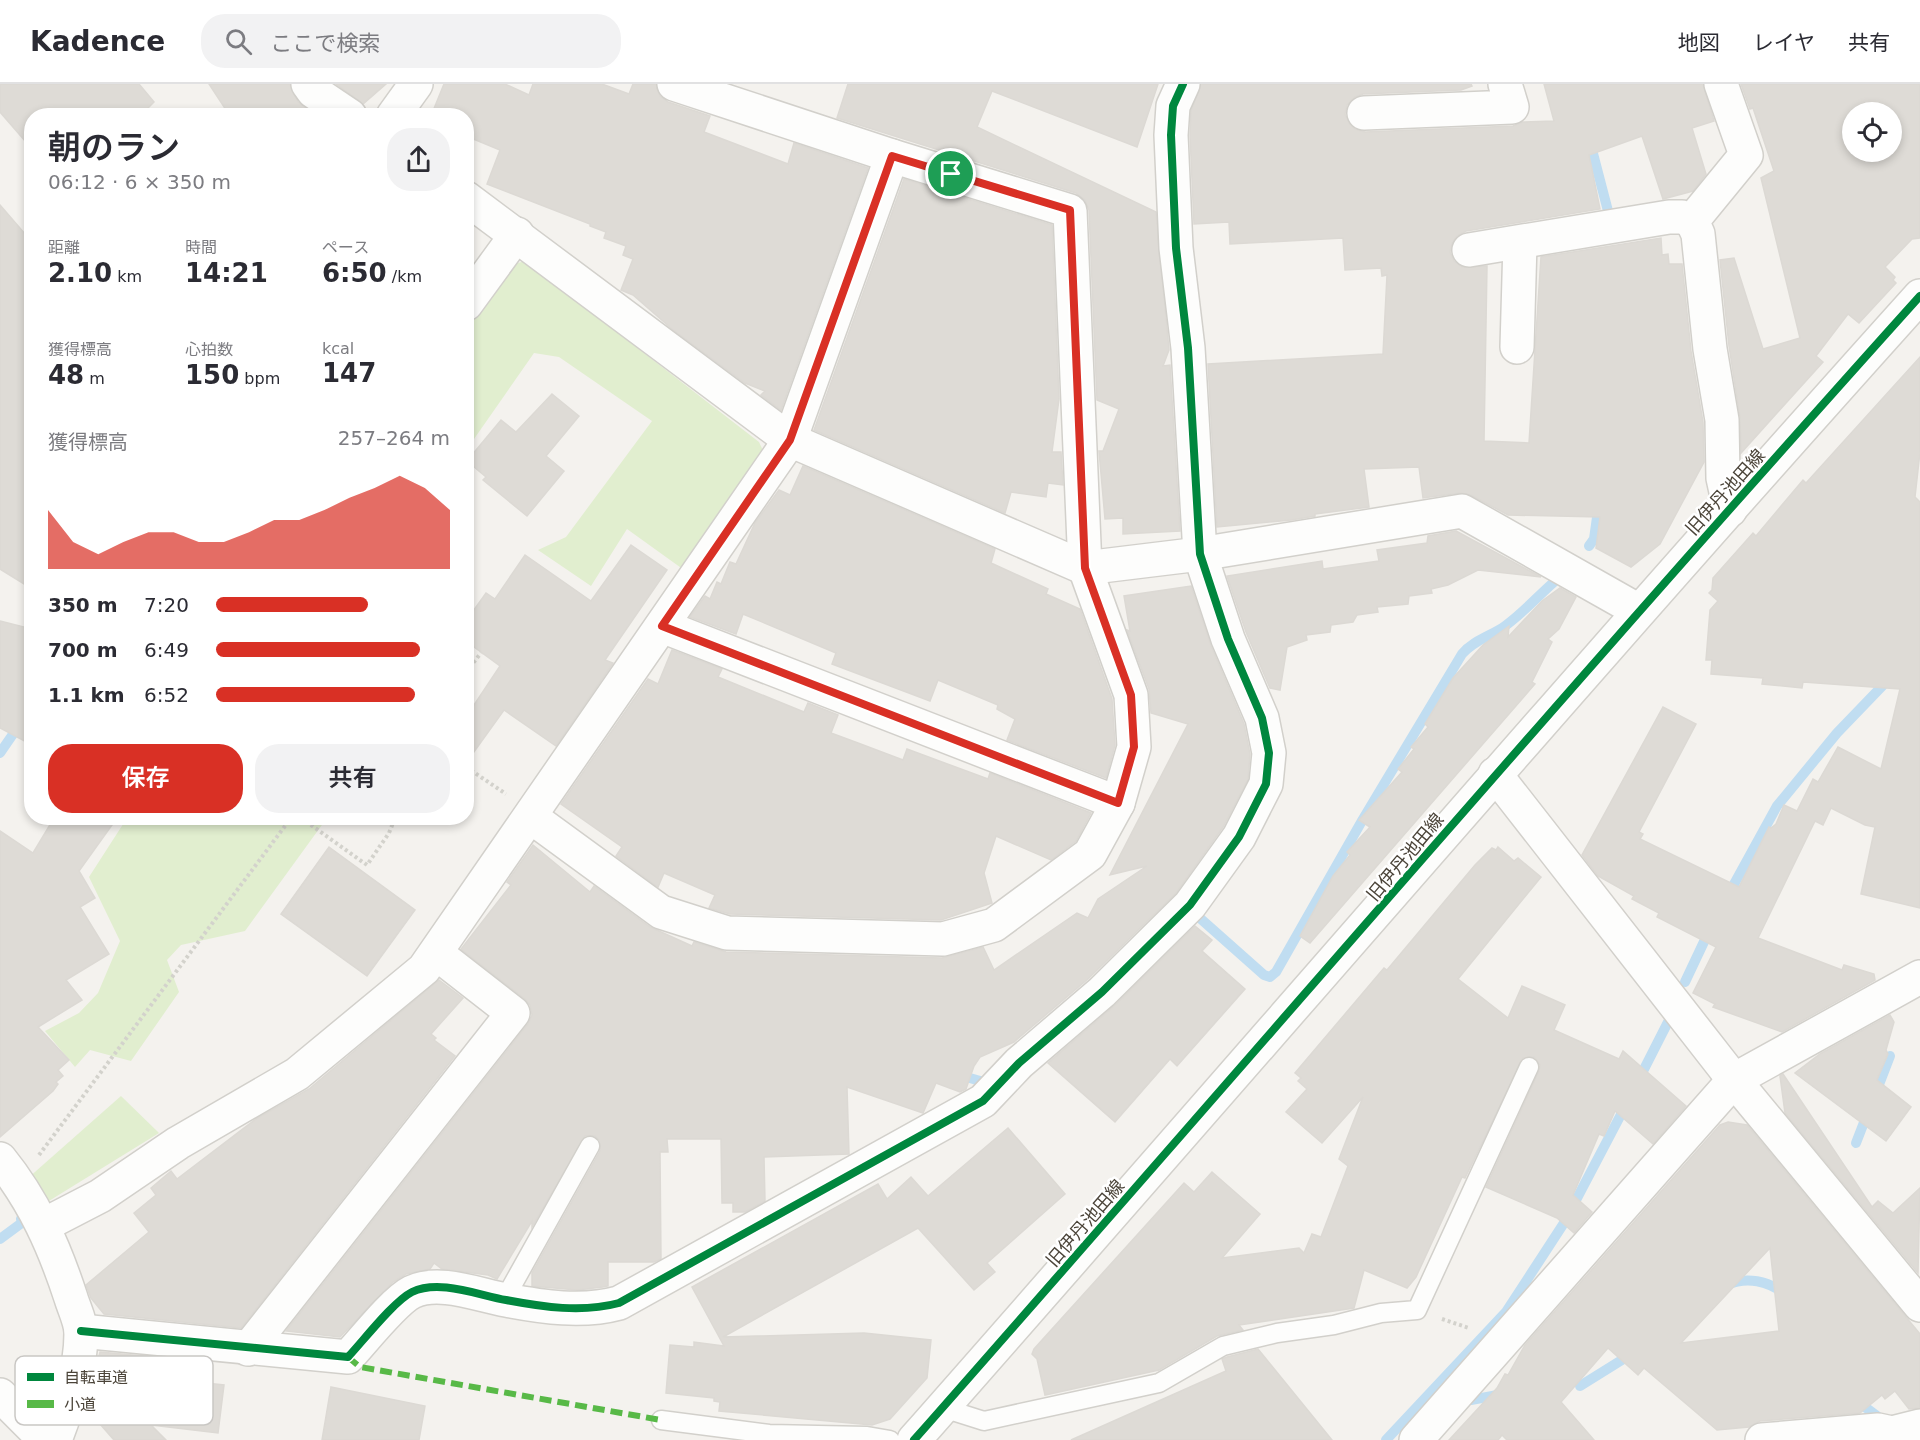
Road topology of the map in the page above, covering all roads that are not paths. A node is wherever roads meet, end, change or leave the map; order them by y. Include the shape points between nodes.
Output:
1 (308, 84) edge
2 (416, 84) edge
3 (674, 84) edge
4 (1183, 84) edge
5 (1505, 84) edge
6 (1721, 84) edge
7 (338, 108) edge
8 (399, 108) edge
9 (1364, 113) dead end
10 (892, 156) junction
11 (474, 204) edge
12 (1692, 221) junction
13 (517, 234) junction
14 (1520, 243) junction
15 (1469, 250) dead end
16 (474, 293) edge
17 (1920, 296) edge
18 (1517, 347) dead end
19 (790, 440) junction
20 (1730, 510) junction
21 (1200, 554) junction
22 (1085, 568) junction
23 (1639, 610) junction
24 (662, 626) junction
25 (1495, 774) junction
26 (1118, 803) junction
27 (531, 817) junction
28 (436, 953) junction
29 (1920, 977) edge
30 (1529, 1067) dead end
31 (1734, 1080) junction
32 (590, 1146) dead end
33 (9, 1170) edge
34 (44, 1225) junction
35 (504, 1300) junction
36 (1920, 1305) edge
37 (81, 1331) junction
38 (248, 1349) junction
39 (78, 1356) edge
40 (0, 1395) edge
41 (943, 1408) junction
42 (15, 1410) edge
43 (660, 1420) dead end
44 (30, 1425) edge
45 (61, 1425) edge
46 (1920, 1426) edge
47 (45, 1440) edge
48 (55, 1440) edge
49 (890, 1440) edge
50 (914, 1440) edge
51 (1416, 1440) edge
52 (1762, 1440) edge

1 - 7 street
2 - 8 street
3 - 10 street
4 - 21 street via 1173,106 1171,135
5 - 9 street via 1512,107
6 - 12 street via 1746,155
10 - 19 street
10 - 22 street via 1070,210
11 - 13 street
12 - 14 street via 1669,217
12 - 20 street via 1698,234 1722,420 1723,478
13 - 16 street
13 - 19 street
14 - 15 street
14 - 18 street
17 - 20 street, 旧伊丹池田線
19 - 22 street
19 - 24 street
20 - 23 street, 旧伊丹池田線
21 - 22 street
21 - 23 street via 1462,511
21 - 35 street via 1228,639 1262,718 1269,762 1266,784 1253,813 1220,866 1180,916 1102,992 968,1111 625,1300 592,1309
22 - 26 street via 1131,695 1134,747
23 - 25 street, 旧伊丹池田線
24 - 26 street
24 - 27 street
25 - 31 street
25 - 41 street, 旧伊丹池田線
26 - 27 street via 1090,854 994,925 943,939 727,933 661,912
27 - 28 street via 447,932
28 - 34 street via 424,969 297,1074 178,1143 100,1196
28 - 38 street via 513,1013
29 - 31 street
30 - 41 lane via 1417,1310 1381,1313 1223,1346 1159,1383 984,1421
31 - 36 street
31 - 51 street
32 - 35 lane
33 - 34 street
34 - 37 street
35 - 38 street via 446,1288 421,1288 402,1300 348,1357
37 - 38 street
37 - 39 street
40 - 42 street
41 - 50 street, 旧伊丹池田線
43 - 49 lane via 769,1434
44 - 47 street
45 - 48 street
46 - 52 street via 1892,1433 1878,1430

